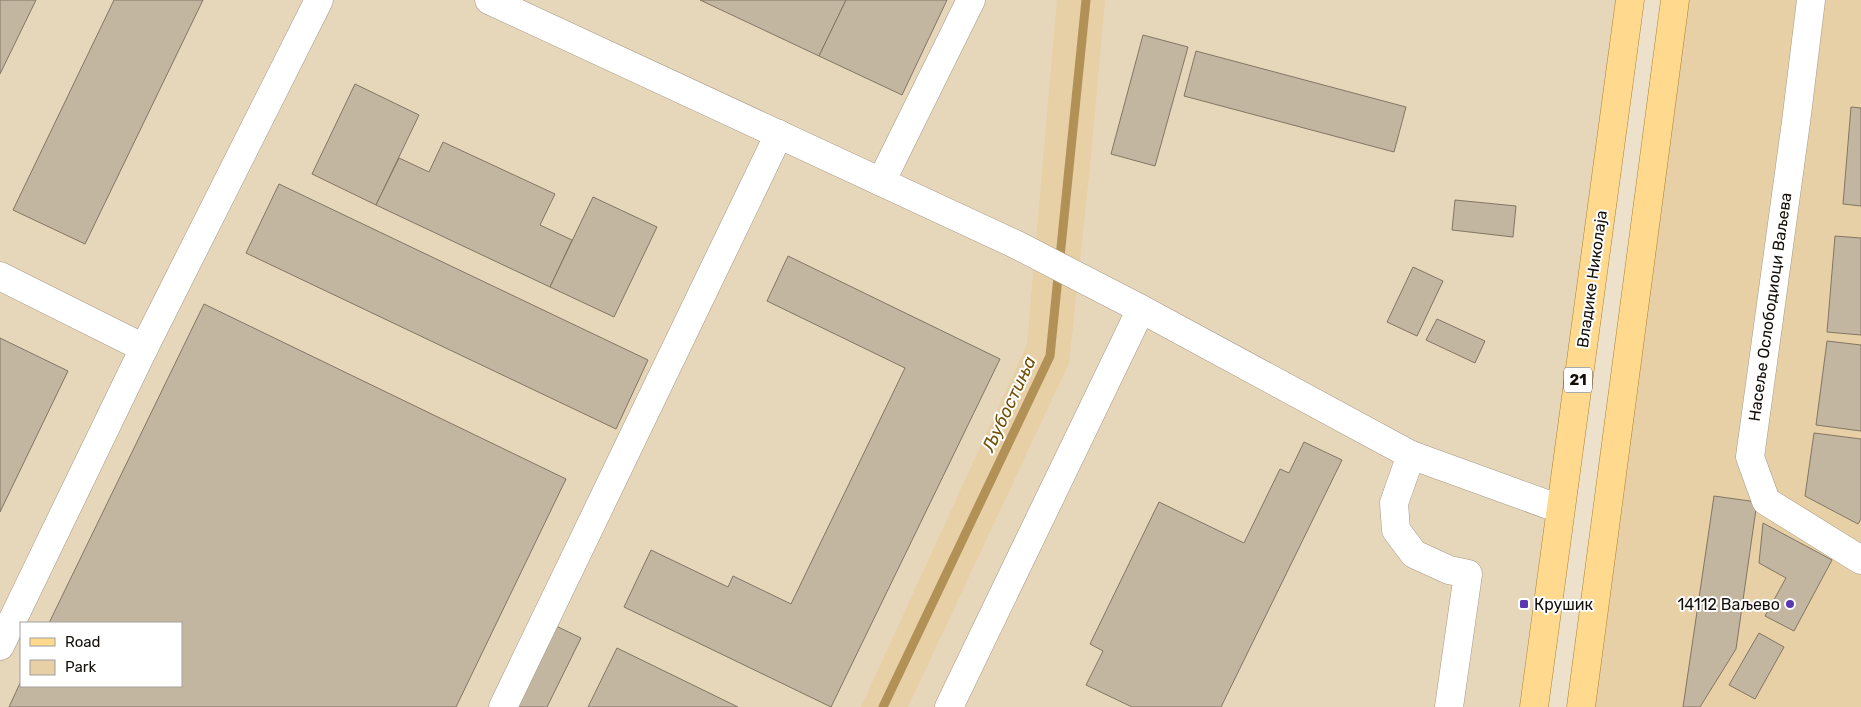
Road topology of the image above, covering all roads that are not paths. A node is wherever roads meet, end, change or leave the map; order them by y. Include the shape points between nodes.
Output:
1 (319, 0) edge
2 (489, 0) edge
3 (971, 0) edge
4 (1630, 0) edge
5 (1675, 0) edge
6 (1811, 0) edge
7 (779, 134) junction
8 (881, 182) junction
9 (0, 276) edge
10 (1141, 309) junction
11 (144, 348) junction
12 (1411, 455) junction
13 (1560, 509) junction
14 (1861, 560) edge
15 (0, 646) edge
16 (503, 707) edge
17 (949, 707) edge
18 (1450, 707) edge
19 (1534, 707) edge
20 (1582, 707) edge

1 - 11 lane
2 - 7 lane
3 - 8 lane
4 - 13 main road, Владике Николаја / 21
5 - 20 main road
6 - 14 lane, Насеље Ослободиоци Ваљева via 1750,457 1766,501
7 - 8 lane
7 - 16 lane
8 - 10 lane via 1015,244
9 - 11 lane
10 - 12 lane
10 - 17 lane
11 - 15 lane
12 - 13 lane
12 - 18 lane via 1394,503 1396,530 1414,554 1450,570 1468,574
13 - 19 main road, Владике Николаја / 21

